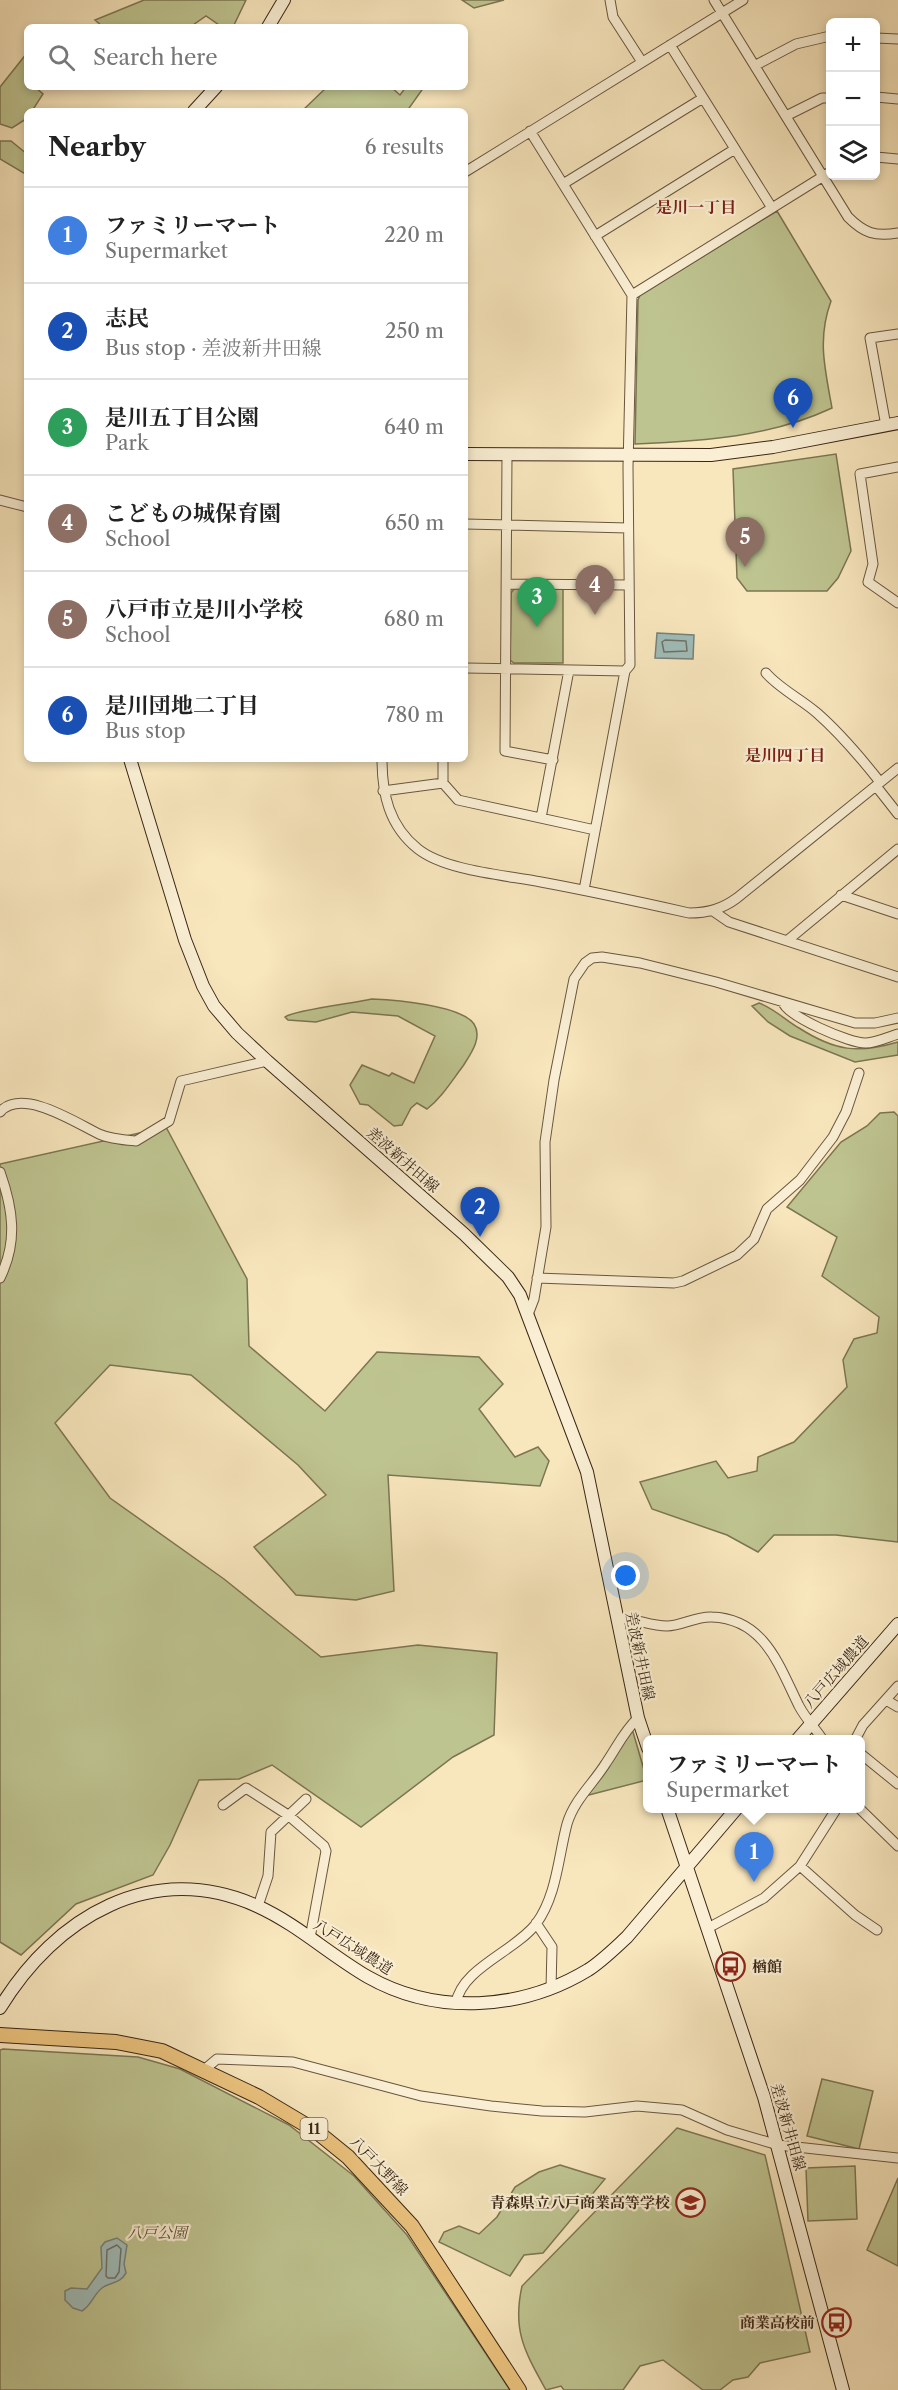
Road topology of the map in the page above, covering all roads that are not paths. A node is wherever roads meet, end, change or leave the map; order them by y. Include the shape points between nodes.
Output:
1 (284, 0) edge
2 (609, 0) edge
3 (714, 0) edge
4 (743, 0) edge
5 (721, 13) junction
6 (270, 24) edge
7 (826, 37) edge
8 (880, 38) edge
9 (898, 39) edge
10 (670, 45) junction
11 (642, 62) junction
12 (756, 65) junction
13 (213, 90) edge
14 (880, 97) edge
15 (703, 98) junction
16 (826, 98) edge
17 (898, 99) edge
18 (197, 108) edge
19 (786, 116) junction
20 (530, 131) junction
21 (735, 149) junction
22 (880, 157) edge
23 (898, 159) edge
24 (468, 170) edge
25 (826, 173) edge
26 (826, 175) edge
27 (830, 180) edge
28 (563, 184) junction
29 (772, 208) junction
30 (898, 233) edge
31 (595, 236) junction
32 (632, 296) junction
33 (898, 334) edge
34 (892, 425) edge
35 (468, 454) edge
36 (507, 455) junction
37 (629, 456) junction
38 (898, 467) edge
39 (0, 500) edge
40 (24, 506) edge
41 (468, 524) edge
42 (507, 525) junction
43 (628, 528) junction
44 (507, 584) junction
45 (629, 585) junction
46 (898, 603) edge
47 (468, 668) edge
48 (506, 668) junction
49 (569, 670) junction
50 (625, 671) junction
51 (766, 673) dead end
52 (553, 760) junction
53 (131, 762) edge
54 (382, 762) edge
55 (443, 762) edge
56 (898, 768) edge
57 (443, 783) junction
58 (878, 784) junction
59 (383, 791) junction
60 (898, 814) edge
61 (541, 818) junction
62 (595, 830) junction
63 (898, 849) edge
64 (584, 890) junction
65 (841, 895) junction
66 (713, 911) junction
67 (898, 914) edge
68 (788, 940) junction
69 (898, 977) edge
70 (783, 1002) junction
71 (898, 1018) edge
72 (898, 1034) edge
73 (267, 1061) junction
74 (859, 1073) dead end
75 (0, 1112) edge
76 (0, 1172) edge
77 (0, 1278) edge
78 (537, 1278) junction
79 (528, 1312) junction
80 (617, 1618) junction
81 (898, 1624) edge
82 (898, 1686) edge
83 (886, 1700) junction
84 (898, 1707) edge
85 (638, 1718) junction
86 (810, 1724) junction
87 (644, 1735) edge
88 (801, 1735) edge
89 (819, 1735) edge
90 (858, 1735) edge
91 (865, 1757) edge
92 (898, 1784) edge
93 (306, 1800) dead end
94 (223, 1805) dead end
95 (669, 1813) edge
96 (733, 1813) edge
97 (834, 1813) edge
98 (863, 1813) edge
99 (288, 1815) junction
100 (898, 1846) edge
101 (687, 1866) junction
102 (800, 1866) junction
103 (258, 1906) junction
104 (536, 1923) junction
105 (708, 1928) junction
106 (877, 1930) dead end
107 (310, 1938) junction
108 (551, 1989) junction
109 (456, 2003) junction
110 (0, 2008) edge
111 (0, 2035) edge
112 (204, 2070) junction
113 (778, 2145) junction
114 (898, 2158) edge
115 (519, 2390) edge
116 (843, 2390) edge

1 - 6 main road
2 - 11 street via 613,17
3 - 5 street
4 - 5 street
5 - 10 street
5 - 12 street
7 - 12 street via 796,44
8 - 9 street
10 - 11 street
10 - 15 street
11 - 20 street
12 - 19 street
13 - 18 main road
14 - 17 street
15 - 21 street
15 - 28 street
16 - 19 street
19 - 25 street
20 - 24 street
20 - 28 street
21 - 29 street
21 - 31 street
22 - 23 street
26 - 29 street
27 - 30 street via 848,217 859,228 875,235
28 - 31 street
29 - 32 street
31 - 32 street
32 - 37 street
33 - 34 street via 870,338
34 - 37 main road via 711,455
35 - 36 main road
36 - 37 main road
36 - 42 street
37 - 43 street
38 - 46 street via 860,474 873,564 868,582
39 - 40 street
41 - 42 street
42 - 43 street
42 - 44 street
43 - 45 street
44 - 45 street
44 - 48 street
45 - 50 street via 630,665
47 - 48 street
48 - 49 street
48 - 52 street via 505,751
49 - 50 street
49 - 52 street
50 - 62 street
51 - 58 street via 819,714 856,752
52 - 61 street
53 - 73 main road, 差波新井田線 via 185,940 203,986 237,1033
54 - 59 street
55 - 57 street
56 - 58 street
57 - 59 street
57 - 61 street via 458,800
58 - 60 street
58 - 66 street via 737,898
59 - 64 street via 399,829 429,856 468,868
61 - 62 street
62 - 64 street
63 - 65 street
64 - 66 street via 689,913
65 - 67 street
65 - 68 street
66 - 68 street via 729,922
68 - 69 street
70 - 71 street via 855,1023
70 - 72 street via 795,1017 858,1042
70 - 78 street via 640,963 602,957 592,958 580,968 565,1019 545,1142 546,1227
73 - 75 street via 181,1081 169,1121 136,1141 101,1135 32,1104 12,1104
73 - 79 main road, 差波新井田線 via 492,1261 508,1277
74 - 78 street via 833,1137 800,1180 767,1209 754,1239 737,1255 683,1281
76 - 77 street via 9,1198 14,1234
78 - 79 street
79 - 80 main road, 差波新井田線 via 587,1472
80 - 85 main road, 差波新井田線
80 - 86 street via 664,1626 708,1617 745,1625 772,1650
81 - 86 main road, 八戸広域農道
82 - 83 street
83 - 84 street
83 - 90 street
85 - 87 main road, 差波新井田線
85 - 104 street via 574,1806 552,1894
86 - 88 main road, 八戸広域農道
86 - 89 street
91 - 92 street
93 - 99 street
94 - 99 street via 246,1788
95 - 101 main road, 差波新井田線
96 - 101 main road, 八戸広域農道
97 - 102 street
98 - 100 street
99 - 103 street via 271,1832 268,1876
99 - 107 street via 326,1851
101 - 105 main road, 差波新井田線
101 - 108 main road, 八戸広域農道 via 609,1954
102 - 105 street via 765,1898
102 - 106 street
103 - 107 main road, 八戸広域農道
103 - 110 main road, 八戸広域農道 via 188,1889 156,1891 120,1900 73,1926 17,1982
104 - 108 street via 552,1947
104 - 109 street via 512,1948 463,1984
105 - 113 main road, 差波新井田線
107 - 109 main road, 八戸広域農道 via 386,1986
108 - 109 main road, 八戸広域農道 via 503,2002
111 - 112 main road, 八戸大野線 / 11 via 116,2042 162,2051
112 - 113 street via 217,2059 293,2062 421,2096 491,2106 585,2112 638,2106 682,2110 727,2130
112 - 115 main road, 八戸大野線 / 11 via 290,2114 348,2157 412,2226
113 - 114 street
113 - 116 main road, 差波新井田線

